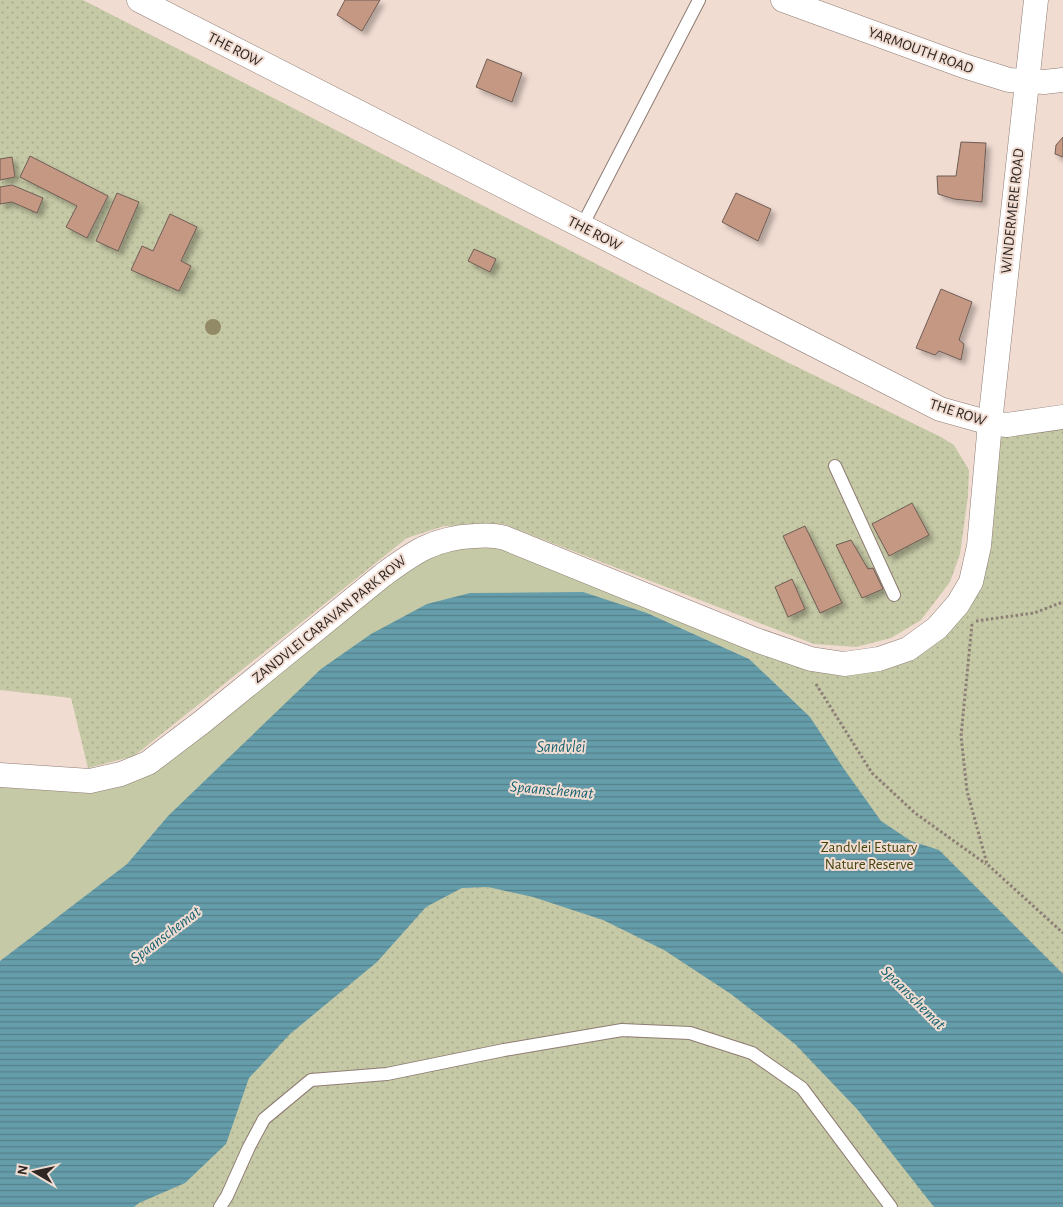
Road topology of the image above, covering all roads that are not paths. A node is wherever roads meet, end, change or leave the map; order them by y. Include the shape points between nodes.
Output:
1 (138, 0) edge
2 (699, 0) edge
3 (784, 0) edge
4 (1036, 0) edge
5 (172, 8) edge
6 (1063, 80) edge
7 (1026, 81) junction
8 (582, 226) junction
9 (1063, 417) edge
10 (990, 423) junction
11 (835, 466) dead end
12 (894, 595) dead end
13 (756, 640) joint
14 (0, 775) edge
15 (220, 1207) edge
16 (891, 1207) edge

1 - 5 street, THE ROW
2 - 8 lane
3 - 7 street, YARMOUTH ROAD via 964,66 1009,80
4 - 7 street, WINDERMERE ROAD
5 - 8 street, THE ROW
6 - 7 street, YARMOUTH ROAD
7 - 10 street, WINDERMERE ROAD
8 - 10 street, THE ROW via 940,409
9 - 10 street, THE ROW via 1007,425
10 - 13 street, WINDERMERE ROAD via 980,546 971,582 958,604 937,628 908,649 879,659 844,664 811,659
11 - 12 lane
13 - 14 street, ZANDVLEI CARAVAN PARK ROW via 505,538 487,535 450,539 412,553 390,569 148,763 121,774 90,781
15 - 16 lane via 264,1119 310,1080 387,1074 622,1030 690,1033 752,1053 802,1088

